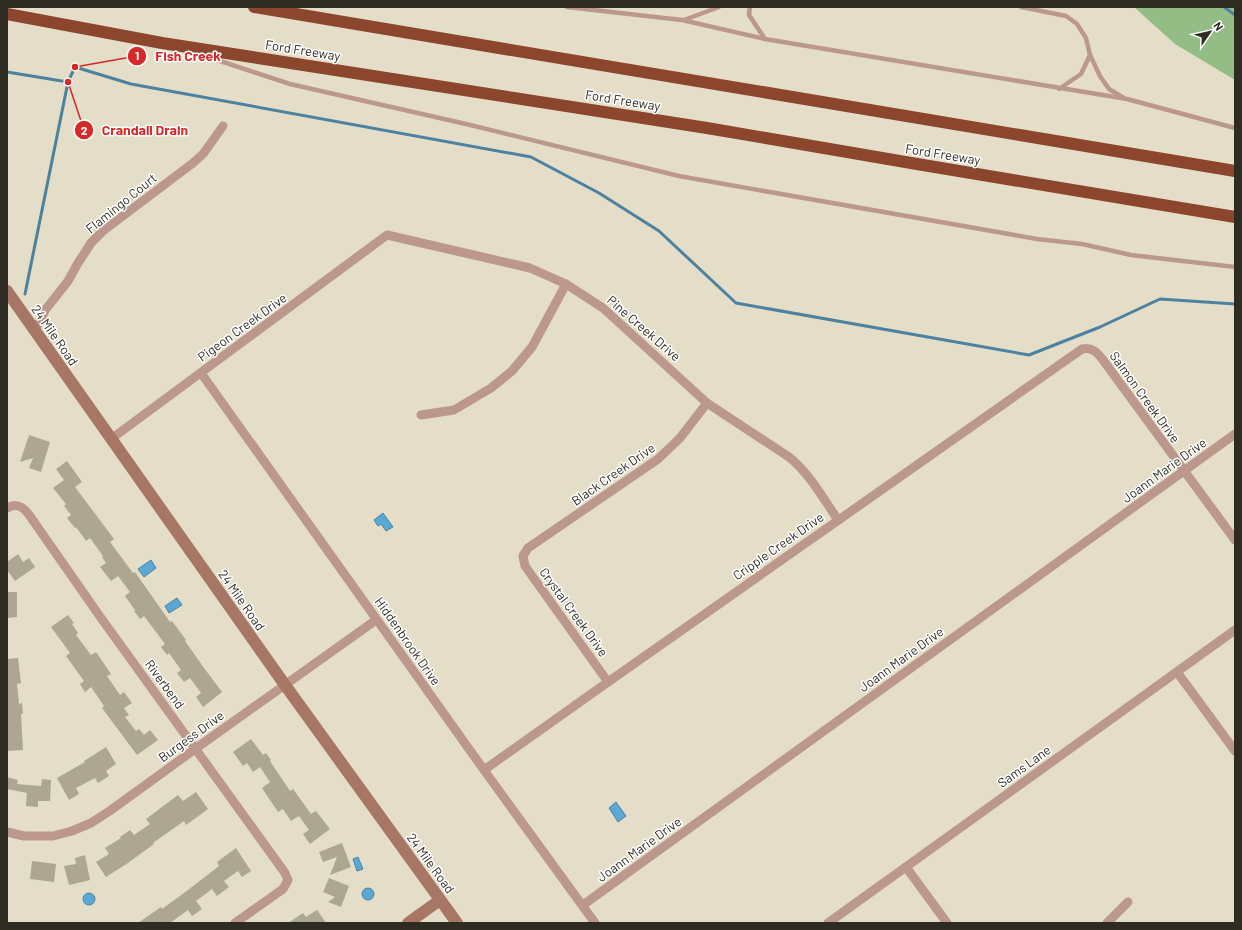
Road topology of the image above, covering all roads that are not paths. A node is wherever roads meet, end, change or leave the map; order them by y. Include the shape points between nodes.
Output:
1 (254, 7) edge
2 (567, 7) edge
3 (719, 7) edge
4 (750, 7) edge
5 (1021, 7) edge
6 (7, 14) edge
7 (682, 20) junction
8 (765, 39) junction
9 (162, 43) junction
10 (1090, 55) junction
11 (1059, 89) junction
12 (1127, 99) junction
13 (223, 126) dead end
14 (1235, 128) edge
15 (1235, 171) edge
16 (1235, 217) edge
17 (387, 235) joint
18 (1235, 267) edge
19 (566, 284) junction
20 (7, 291) edge
21 (35, 330) junction
22 (1090, 349) joint
23 (201, 373) junction
24 (707, 403) junction
25 (421, 414) dead end
26 (1235, 434) edge
27 (111, 439) junction
28 (1184, 472) junction
29 (7, 508) edge
30 (838, 520) junction
31 (1235, 540) edge
32 (523, 556) joint
33 (376, 620) junction
34 (1235, 630) edge
35 (1177, 672) junction
36 (608, 682) junction
37 (285, 685) junction
38 (195, 749) junction
39 (1235, 751) edge
40 (484, 770) junction
41 (7, 832) edge
42 (906, 867) junction
43 (440, 900) junction
44 (1128, 902) dead end
45 (583, 905) junction
46 (235, 923) edge
47 (408, 923) edge
48 (457, 923) edge
49 (595, 923) edge
50 (828, 923) edge
51 (947, 923) edge
52 (1107, 923) edge

1 - 15 highway
2 - 7 lane
3 - 7 lane
4 - 8 lane via 750,15
5 - 10 lane via 1066,16 1077,24 1086,38
6 - 9 highway, Ford Freeway
7 - 8 lane
8 - 11 lane
9 - 16 highway, Ford Freeway via 707,128
9 - 18 lane via 290,84 679,176 1082,244 1131,255
10 - 11 lane via 1081,74
10 - 12 lane via 1109,89
11 - 12 lane
12 - 14 lane
13 - 21 street, Flamingo Court via 203,154 193,163 103,231 91,243 68,281 46,309
17 - 19 street, Pine Creek Drive via 530,268
17 - 23 street, Pigeon Creek Drive
19 - 24 street, Pine Creek Drive via 603,308
19 - 25 street via 532,347 512,371 454,410
20 - 21 street, 24 Mile Road
21 - 27 street, 24 Mile Road
22 - 28 street, Salmon Creek Drive via 1103,360
22 - 30 street, Cripple Creek Drive via 1078,351
23 - 27 street, Pigeon Creek Drive
23 - 33 street, Hiddenbrook Drive
24 - 30 street, Pine Creek Drive via 797,463
24 - 32 street, Black Creek Drive via 680,438 662,456 528,548
26 - 28 street, Joann Marie Drive
27 - 37 street, 24 Mile Road
28 - 31 street, Salmon Creek Drive
28 - 45 street, Joann Marie Drive
29 - 38 street, Riverbend via 13,505 22,507 32,519
30 - 36 street, Cripple Creek Drive
32 - 36 street, Crystal Creek Drive via 526,568
33 - 37 street, Burgess Drive
33 - 40 street, Hiddenbrook Drive
34 - 35 street, Sams Lane
35 - 39 street
35 - 42 street, Sams Lane
36 - 40 street, Cripple Creek Drive
37 - 38 street, Burgess Drive
37 - 43 street, 24 Mile Road
38 - 41 street, Burgess Drive via 111,810 82,827 44,837
38 - 46 street, Riverbend via 288,880 283,889
40 - 45 street, Hiddenbrook Drive
42 - 50 street, Sams Lane
42 - 51 street
43 - 47 street
43 - 48 street, 24 Mile Road
44 - 52 street
45 - 49 street, Hiddenbrook Drive

